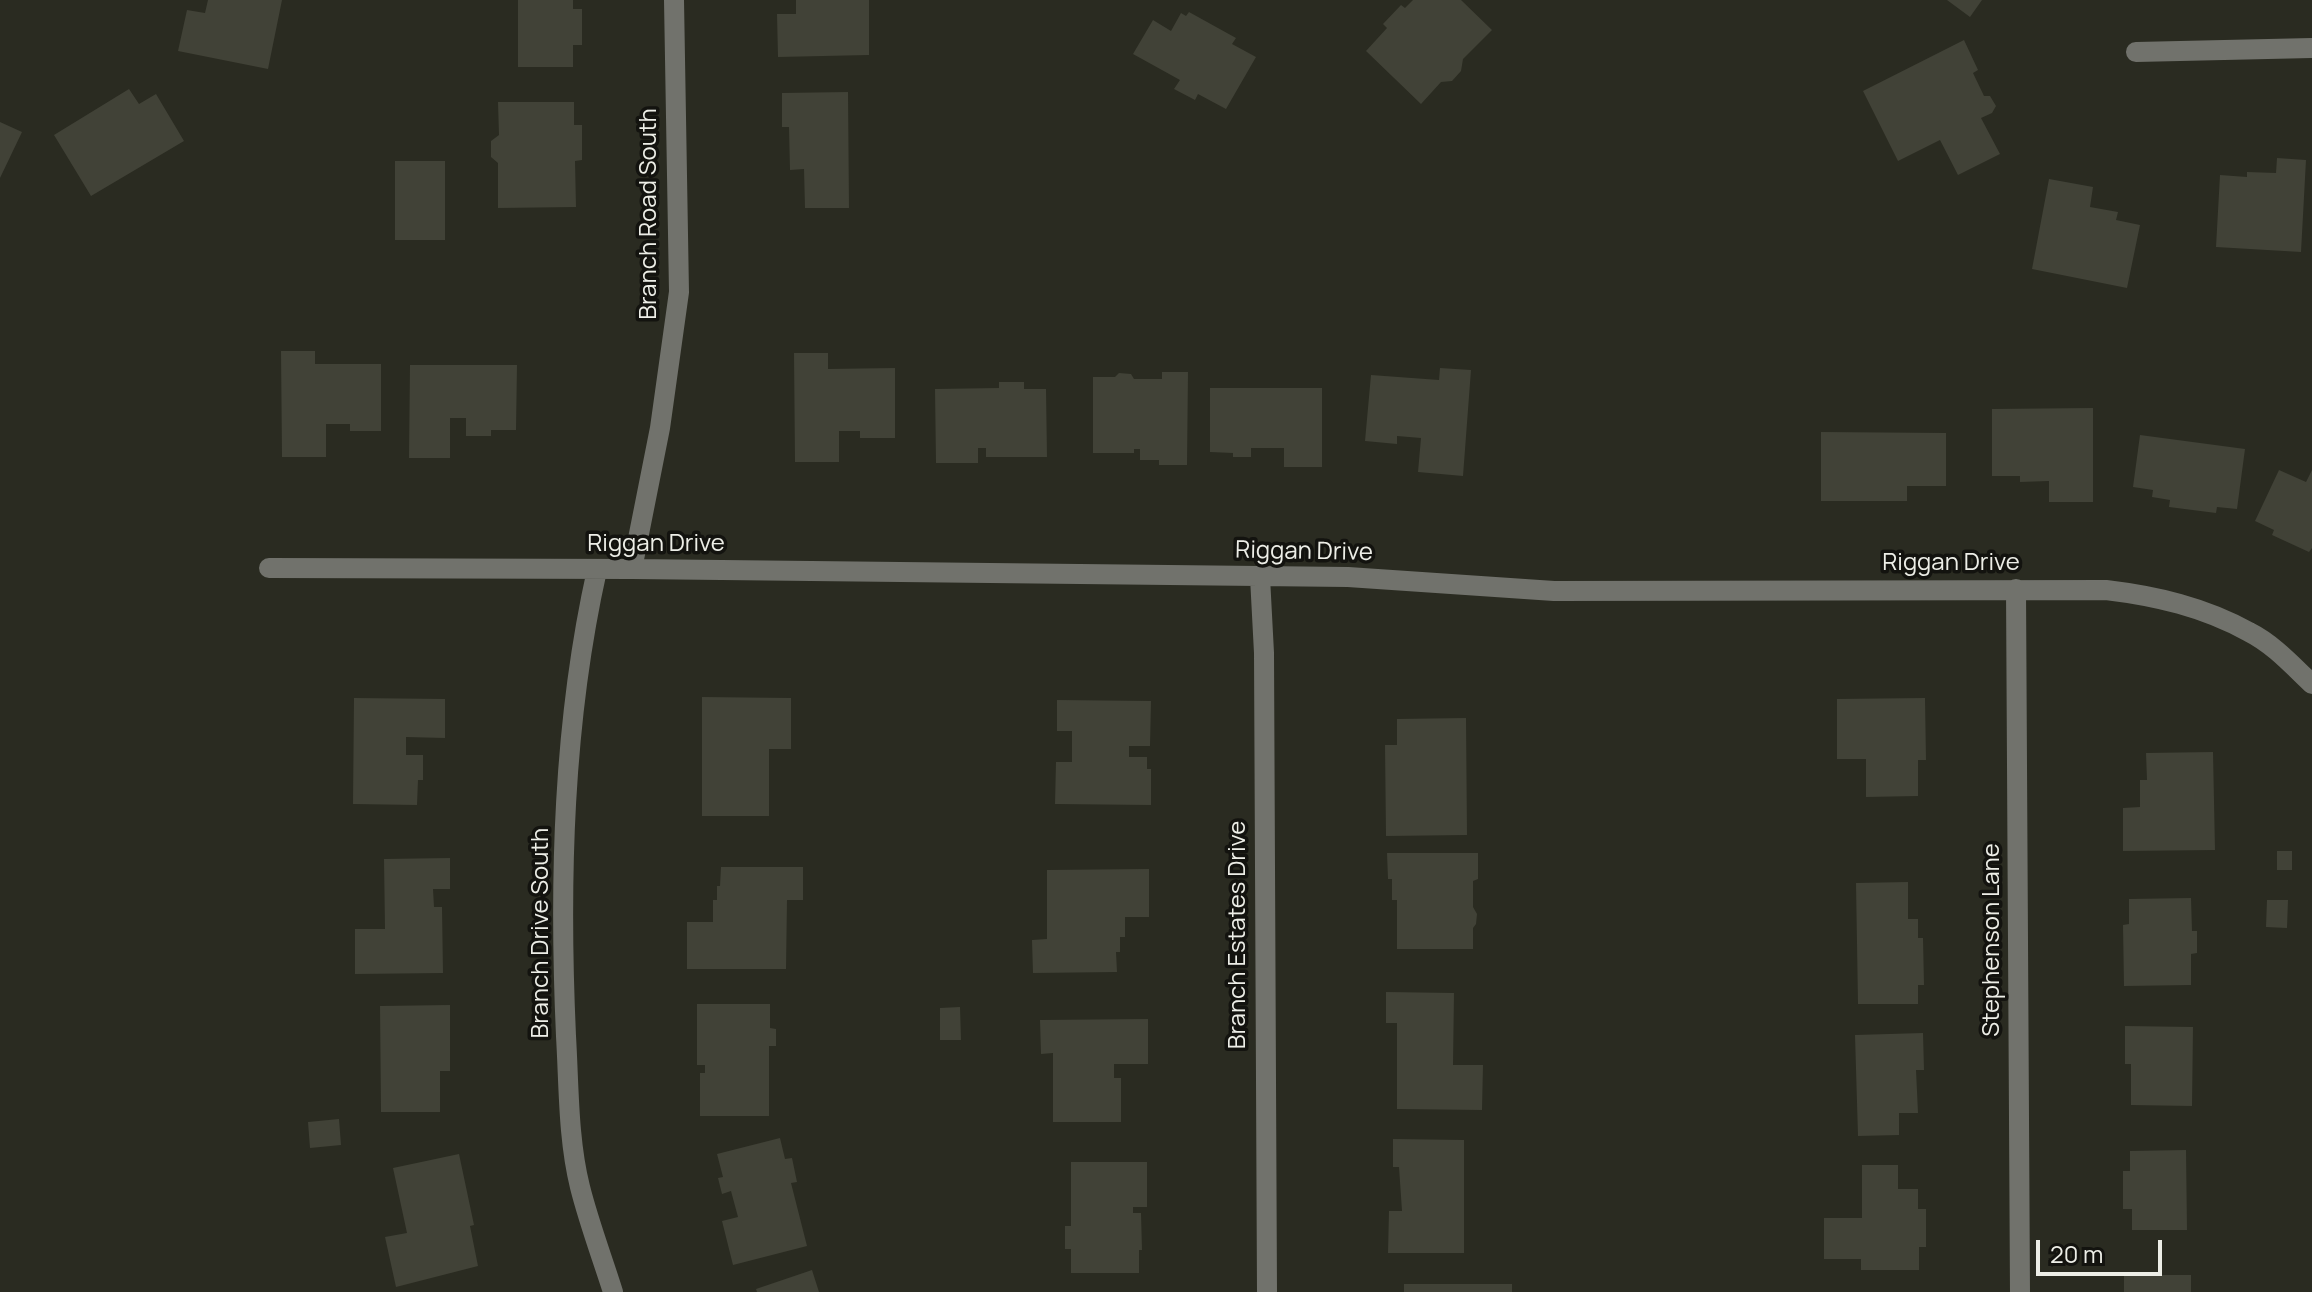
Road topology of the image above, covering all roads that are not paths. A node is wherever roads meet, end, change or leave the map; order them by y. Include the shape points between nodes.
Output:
1 (674, 0) edge
2 (2312, 48) edge
3 (2136, 52) dead end
4 (269, 568) dead end
5 (632, 569) junction
6 (597, 570) junction
7 (1260, 577) junction
8 (2016, 589) junction
9 (2312, 684) edge
10 (613, 1292) edge
11 (1267, 1292) edge
12 (2020, 1292) edge

1 - 5 street, Branch Road South via 679,292 660,428
2 - 3 street
4 - 6 street, Riggan Drive
5 - 6 street, Riggan Drive
5 - 7 street, Riggan Drive
6 - 10 street, Branch Drive South via 567,764 562,954 570,1109 580,1185
7 - 8 street, Riggan Drive via 1348,577 1554,591
7 - 11 street, Branch Estates Drive
8 - 9 street, Riggan Drive via 2106,590 2196,608 2251,632
8 - 12 street, Stephenson Lane

